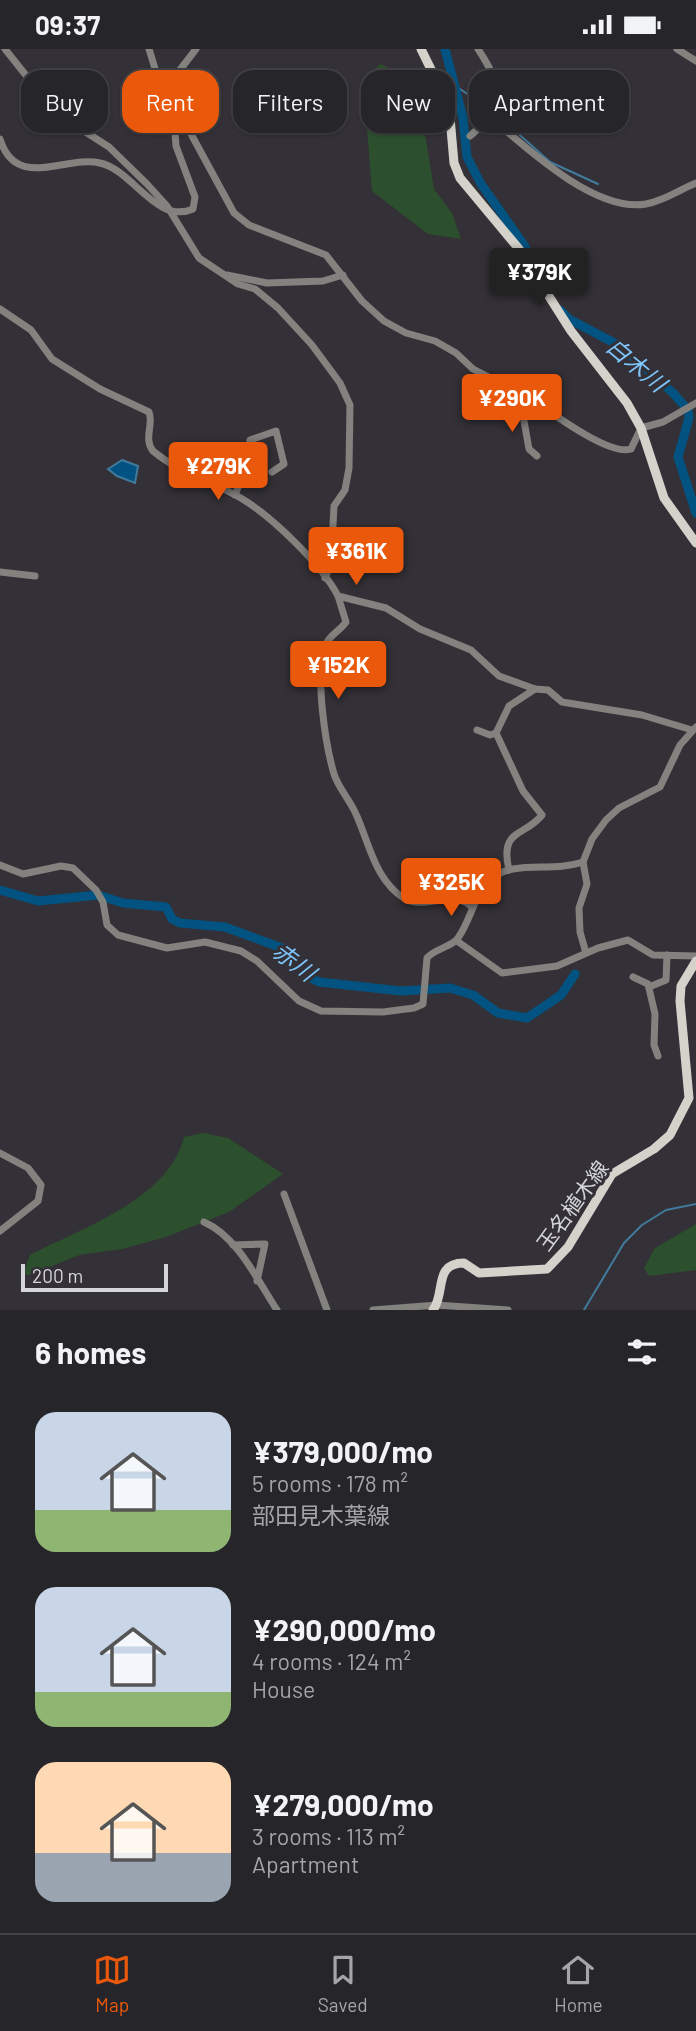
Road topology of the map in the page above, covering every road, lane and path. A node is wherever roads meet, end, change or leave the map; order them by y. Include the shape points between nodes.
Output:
1 (5, 49) edge
2 (149, 49) edge
3 (196, 49) edge
4 (421, 49) edge
5 (478, 49) edge
6 (677, 49) edge
7 (696, 61) edge
8 (155, 70) edge
9 (180, 70) edge
10 (490, 70) edge
11 (175, 133) edge
12 (192, 133) edge
13 (473, 133) edge
14 (509, 133) edge
15 (470, 136) dead end
16 (0, 139) edge
17 (696, 183) edge
18 (171, 212) junction
19 (223, 275) junction
20 (343, 275) junction
21 (0, 309) edge
22 (519, 393) junction
23 (696, 404) edge
24 (641, 428) junction
25 (537, 456) dead end
26 (272, 472) dead end
27 (235, 495) junction
28 (696, 544) edge
29 (0, 572) edge
30 (35, 576) dead end
31 (325, 577) junction
32 (338, 596) junction
33 (535, 689) junction
34 (694, 729) edge
35 (477, 730) dead end
36 (496, 733) junction
37 (583, 862) junction
38 (0, 865) edge
39 (509, 870) junction
40 (472, 907) junction
41 (457, 941) junction
42 (586, 953) junction
43 (667, 955) junction
44 (696, 955) edge
45 (696, 961) edge
46 (633, 977) dead end
47 (649, 986) junction
48 (658, 1056) dead end
49 (691, 1064) edge
50 (692, 1100) edge
51 (0, 1153) edge
52 (285, 1194) dead end
53 (204, 1222) dead end
54 (0, 1231) edge
55 (233, 1245) junction
56 (257, 1281) junction
57 (435, 1307) edge
58 (277, 1310) edge
59 (327, 1310) edge
60 (373, 1310) edge
61 (508, 1310) edge

1 - 18 street via 56,113 122,157
2 - 8 street
3 - 9 street
4 - 24 main road via 449,106 454,163 460,178 519,249
5 - 10 street
6 - 7 street
11 - 18 street via 195,202 193,209
12 - 20 street via 240,219 315,249
13 - 15 street
14 - 17 street via 554,172 610,200 643,205
16 - 18 street via 11,158 34,169 79,162 104,164
18 - 19 street via 198,258
19 - 20 street via 267,283 323,281
19 - 31 street via 255,289 278,308 324,359 346,394 351,421 349,468 346,486 334,506 331,564
20 - 22 street via 362,302 384,321 435,341 473,369
21 - 27 street via 31,330 52,359 149,412 148,440 156,454
22 - 24 street via 568,426 618,450 631,449
22 - 25 street via 529,449
23 - 24 street
24 - 28 main road via 664,498
26 - 27 street via 284,464 276,431 250,440 248,463
27 - 31 street via 281,528
29 - 30 street
31 - 32 street
32 - 33 street via 386,608 471,650 499,676
32 - 40 street via 345,622 326,643 322,680 337,781 380,874 400,895 418,902 463,900
33 - 34 street via 548,690 573,706 635,713
33 - 36 street via 509,706
34 - 37 street via 680,745 660,787 606,820
35 - 36 street
36 - 39 street via 523,791 542,815 509,843
37 - 39 street via 564,868
37 - 42 street via 587,884 578,917
38 - 41 street via 23,874 61,866 73,869 96,890 107,925 118,935 167,948 205,942 241,951 299,1001 326,1013 419,1007 425,999 427,958
39 - 40 street via 491,877
40 - 41 street
41 - 42 street via 502,973 557,966
42 - 43 street via 628,940 653,955
43 - 44 street
43 - 47 street via 666,981
45 - 49 main road, 玉名植木線 via 681,986
46 - 47 street via 644,979
47 - 48 street
49 - 50 main road, 玉名植木線
50 - 57 main road, 玉名植木線 via 663,1142 619,1168 607,1181 554,1264 537,1272 496,1273 474,1272 464,1263 451,1265 443,1273
51 - 54 street via 28,1168 41,1185 38,1201
52 - 59 street
53 - 55 street via 219,1229
55 - 56 street
55 - 56 street via 265,1244
56 - 58 street
57 - 60 street
57 - 61 street

